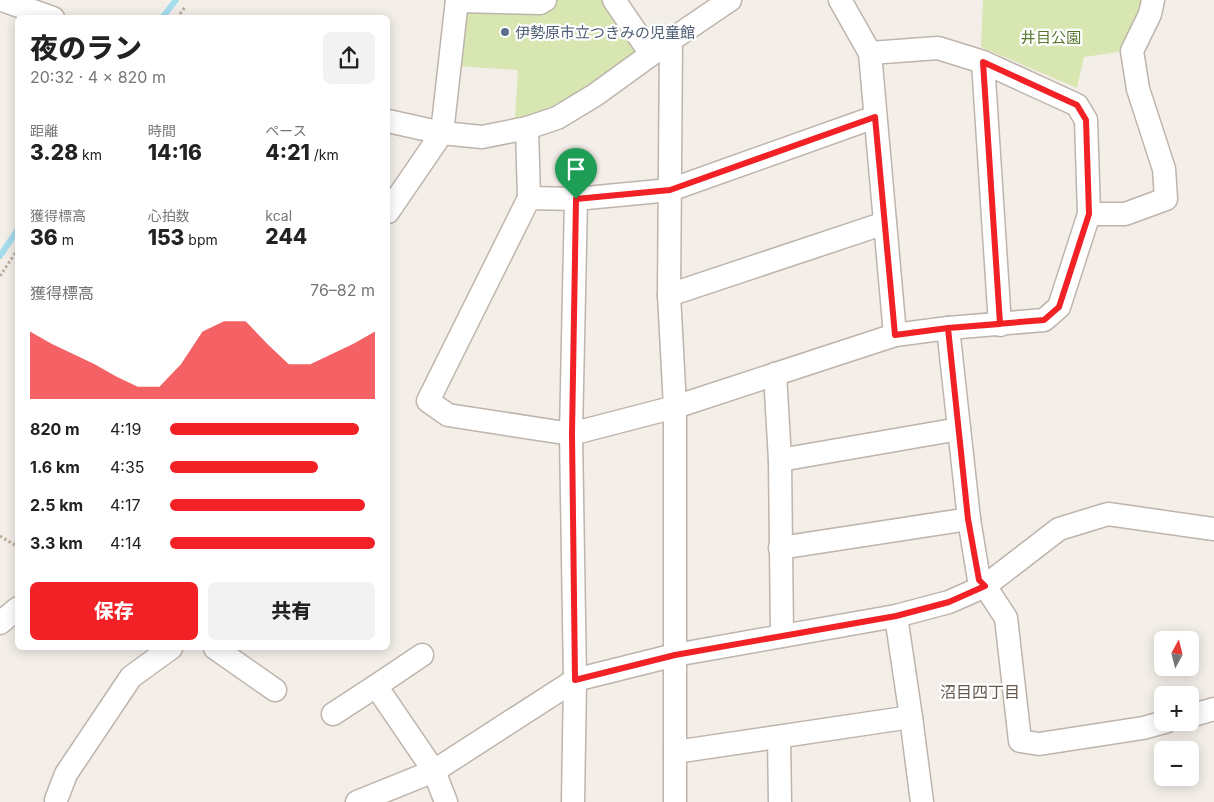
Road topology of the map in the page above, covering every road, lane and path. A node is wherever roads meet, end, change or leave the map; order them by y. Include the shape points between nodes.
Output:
1 (2, 0) edge
2 (457, 0) edge
3 (545, 0) edge
4 (614, 0) edge
5 (730, 0) edge
6 (840, 0) edge
7 (1154, 0) edge
8 (185, 7) dead end
9 (44, 15) edge
10 (179, 15) edge
11 (671, 40) junction
12 (870, 53) junction
13 (651, 54) junction
14 (983, 62) junction
15 (875, 117) junction
16 (390, 121) edge
17 (527, 128) junction
18 (442, 133) junction
19 (670, 190) junction
20 (529, 198) junction
21 (576, 199) junction
22 (390, 209) edge
23 (1089, 214) junction
24 (885, 223) junction
25 (15, 254) edge
26 (0, 276) edge
27 (669, 295) junction
28 (1000, 324) junction
29 (948, 328) junction
30 (895, 335) junction
31 (775, 374) junction
32 (675, 407) junction
33 (959, 429) junction
34 (572, 434) junction
35 (780, 460) junction
36 (968, 519) junction
37 (1214, 529) edge
38 (0, 536) edge
39 (15, 545) edge
40 (780, 548) junction
41 (985, 586) junction
42 (15, 610) edge
43 (896, 616) junction
44 (0, 623) edge
45 (782, 636) junction
46 (168, 650) edge
47 (219, 650) edge
48 (422, 655) dead end
49 (675, 655) junction
50 (575, 680) junction
51 (376, 686) junction
52 (275, 690) dead end
53 (1214, 709) edge
54 (1199, 713) edge
55 (333, 714) dead end
56 (911, 717) junction
57 (1154, 725) edge
58 (779, 737) junction
59 (675, 752) junction
60 (434, 771) junction
61 (52, 801) edge
62 (357, 802) edge
63 (446, 802) edge
64 (573, 802) edge
65 (675, 802) edge
66 (780, 802) edge
67 (922, 802) edge

1 - 9 street
2 - 3 street via 540,3
2 - 18 street
4 - 13 street
5 - 11 street
6 - 12 street
7 - 23 street via 1132,51 1138,89 1164,169 1166,199 1125,214
8 - 10 path
11 - 13 street
11 - 19 street
12 - 14 street via 938,48
12 - 15 street
13 - 17 street via 557,118
14 - 23 street via 1077,105 1086,120
14 - 28 street
15 - 19 street
15 - 24 street
16 - 18 street
17 - 18 street via 482,137
17 - 20 street
18 - 22 street
19 - 21 street
19 - 27 street
20 - 21 street
20 - 34 street via 428,401 448,415
21 - 34 street
23 - 28 street via 1059,307 1044,320
24 - 27 street
24 - 30 street
25 - 26 path
27 - 32 street
28 - 29 street
29 - 30 street
29 - 33 street
30 - 31 street
31 - 32 street
31 - 35 street
32 - 34 street
32 - 49 street
33 - 35 street
33 - 36 street
34 - 50 street
35 - 40 street
36 - 40 street
36 - 41 street via 979,580
37 - 41 street via 1108,514 1060,529
38 - 39 path
40 - 45 street
41 - 43 street via 949,602
41 - 57 street via 1006,618 1020,740 1039,744
42 - 44 street
43 - 45 street
43 - 56 street
45 - 49 street
46 - 61 street via 131,677 66,774
47 - 52 street
48 - 51 street
49 - 50 street
49 - 59 street
50 - 60 street
50 - 64 street
51 - 55 street
51 - 60 street
53 - 54 street
56 - 58 street
56 - 67 street
58 - 59 street
58 - 66 street
59 - 65 street
60 - 62 street
60 - 63 street

